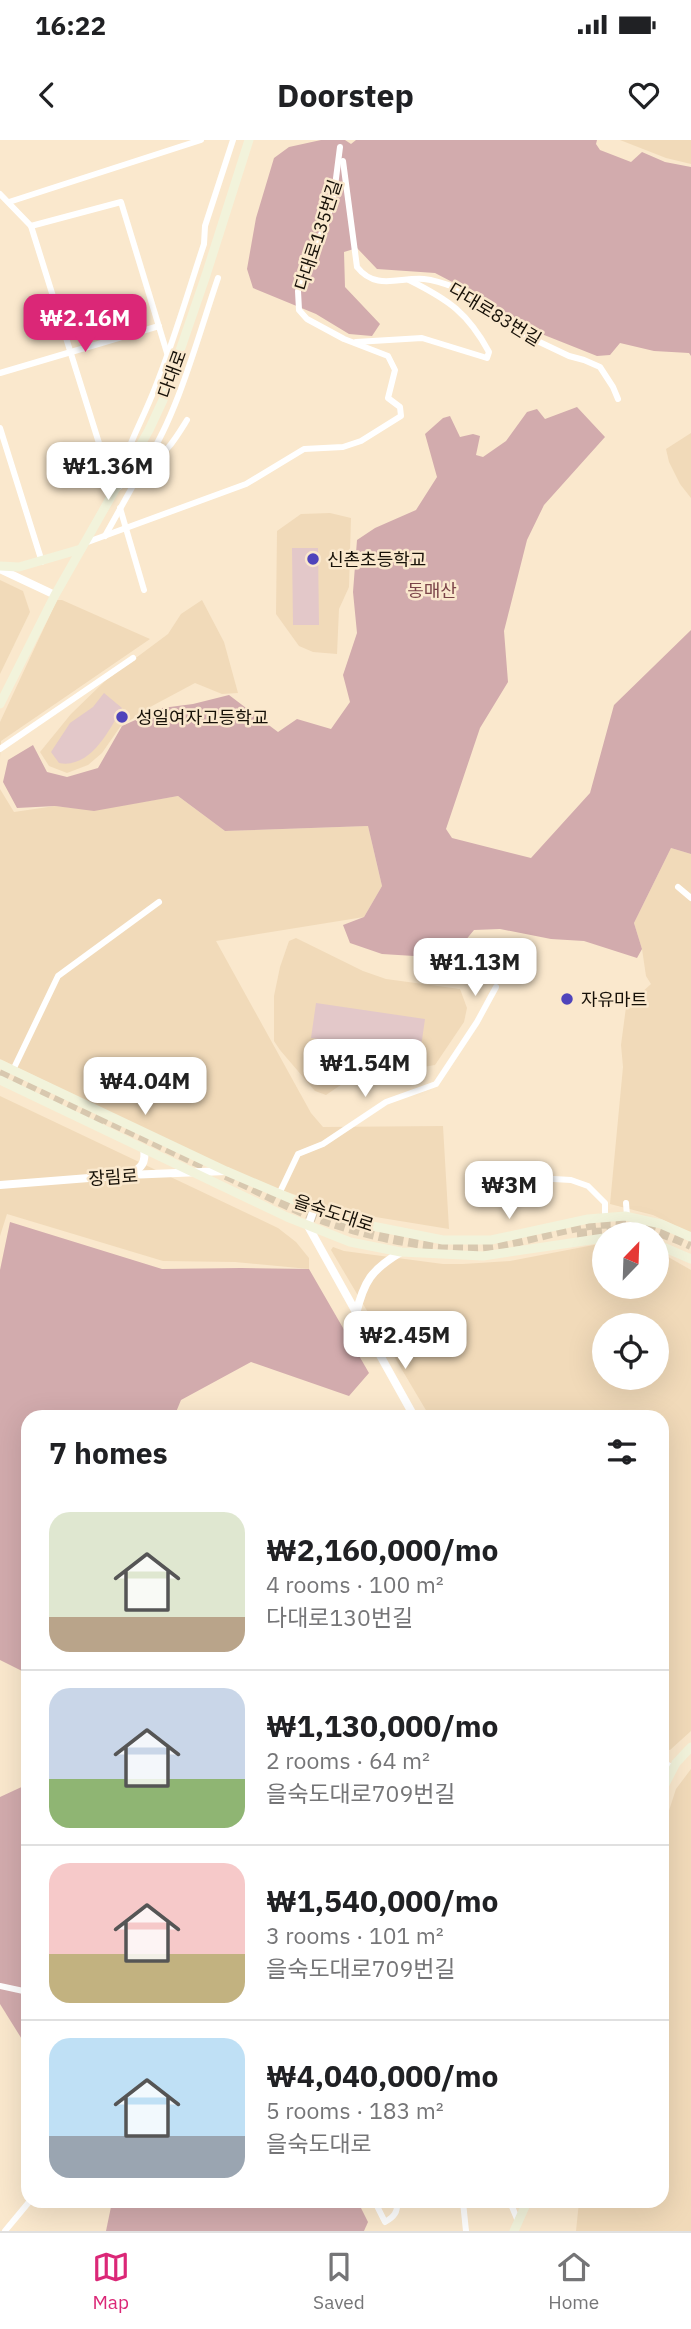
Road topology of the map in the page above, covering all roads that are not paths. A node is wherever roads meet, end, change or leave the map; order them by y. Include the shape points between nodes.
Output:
1 (201, 140) edge
2 (233, 140) edge
3 (249, 140) edge
4 (339, 143) edge
5 (0, 194) edge
6 (9, 202) junction
7 (31, 226) junction
8 (218, 278) dead end
9 (408, 280) junction
10 (159, 326) junction
11 (353, 342) junction
12 (71, 352) junction
13 (168, 355) junction
14 (0, 373) edge
15 (618, 399) dead end
16 (187, 420) dead end
17 (0, 428) edge
18 (145, 464) junction
19 (114, 491) junction
20 (120, 508) junction
21 (126, 528) junction
22 (104, 536) junction
23 (83, 546) junction
24 (42, 562) junction
25 (0, 568) edge
26 (144, 590) dead end
27 (55, 596) junction
28 (133, 658) dead end
29 (0, 704) edge
30 (0, 749) edge
31 (678, 887) dead end
32 (691, 898) edge
33 (159, 902) dead end
34 (496, 987) dead end
35 (0, 1064) edge
36 (13, 1070) junction
37 (0, 1080) edge
38 (144, 1149) junction
39 (226, 1171) junction
40 (196, 1174) junction
41 (127, 1175) junction
42 (536, 1178) dead end
43 (0, 1185) edge
44 (279, 1194) junction
45 (626, 1203) dead end
46 (314, 1209) junction
47 (627, 1216) junction
48 (605, 1217) junction
49 (307, 1226) junction
50 (691, 1237) edge
51 (592, 1240) edge
52 (669, 1250) edge
53 (401, 1252) junction
54 (691, 1259) edge
55 (356, 1314) junction
56 (410, 1410) edge
57 (691, 1747) edge
58 (669, 1766) edge
59 (673, 1769) junction
60 (669, 1777) edge
61 (0, 1986) edge
62 (21, 1991) edge
63 (24, 2208) edge
64 (378, 2208) edge
65 (397, 2208) edge
66 (464, 2208) edge
67 (513, 2208) edge
68 (524, 2208) edge
69 (518, 2221) junction
70 (5, 2231) edge
71 (466, 2231) edge
72 (514, 2231) edge

1 - 6 street
2 - 13 street
3 - 19 main road, 다대로 via 163,400
4 - 9 street, 다대로83번길 via 357,267 376,281
4 - 11 street, 다대로135번길 via 334,194 298,291 299,310 307,319
5 - 6 street
6 - 7 street
7 - 10 street via 121,202
7 - 12 street
8 - 18 street via 178,394
9 - 11 street via 457,307 481,337 488,358 422,338
9 - 15 street, 다대로83번길 via 443,282 529,337 600,367
10 - 12 street
10 - 13 street
11 - 21 street, 다대로135번길 via 392,361 395,370 388,398 402,412 395,421 343,447 304,449 246,484
12 - 14 street
12 - 19 street
13 - 19 street
16 - 18 street via 154,462
17 - 24 street
18 - 19 street
18 - 20 street
19 - 23 main road, 다대로
20 - 21 street
20 - 22 street
21 - 22 street, 다대로135번길
21 - 26 street
22 - 23 street, 다대로135번길
23 - 24 main road
23 - 27 main road, 다대로
24 - 25 main road
25 - 27 street
27 - 29 main road, 다대로
28 - 30 street
31 - 32 street
33 - 36 street via 58,976
34 - 44 street via 436,1084 386,1102 323,1144 298,1154
35 - 36 main road, 을숙도대로
36 - 39 main road, 을숙도대로
37 - 38 main road, 을숙도대로
38 - 40 main road, 을숙도대로
38 - 41 street via 140,1169
39 - 40 street, 장림로
39 - 44 main road, 을숙도대로
40 - 41 street, 장림로
40 - 49 main road, 을숙도대로
41 - 43 street, 장림로
42 - 48 street via 588,1186 606,1203
44 - 46 main road, 을숙도대로
45 - 47 street
46 - 48 main road, 을숙도대로 via 357,1223 443,1240 491,1240
46 - 49 street
47 - 48 main road, 을숙도대로
47 - 50 main road, 을숙도대로
49 - 53 main road, 을숙도대로 via 350,1242
49 - 55 street
51 - 53 main road, 을숙도대로 via 483,1256
52 - 54 main road
53 - 55 street via 370,1274
55 - 56 street
57 - 59 main road
58 - 59 street
59 - 60 main road
61 - 62 street
63 - 70 street
64 - 65 street via 385,2222
66 - 71 street
67 - 69 street
68 - 69 main road
69 - 72 main road

